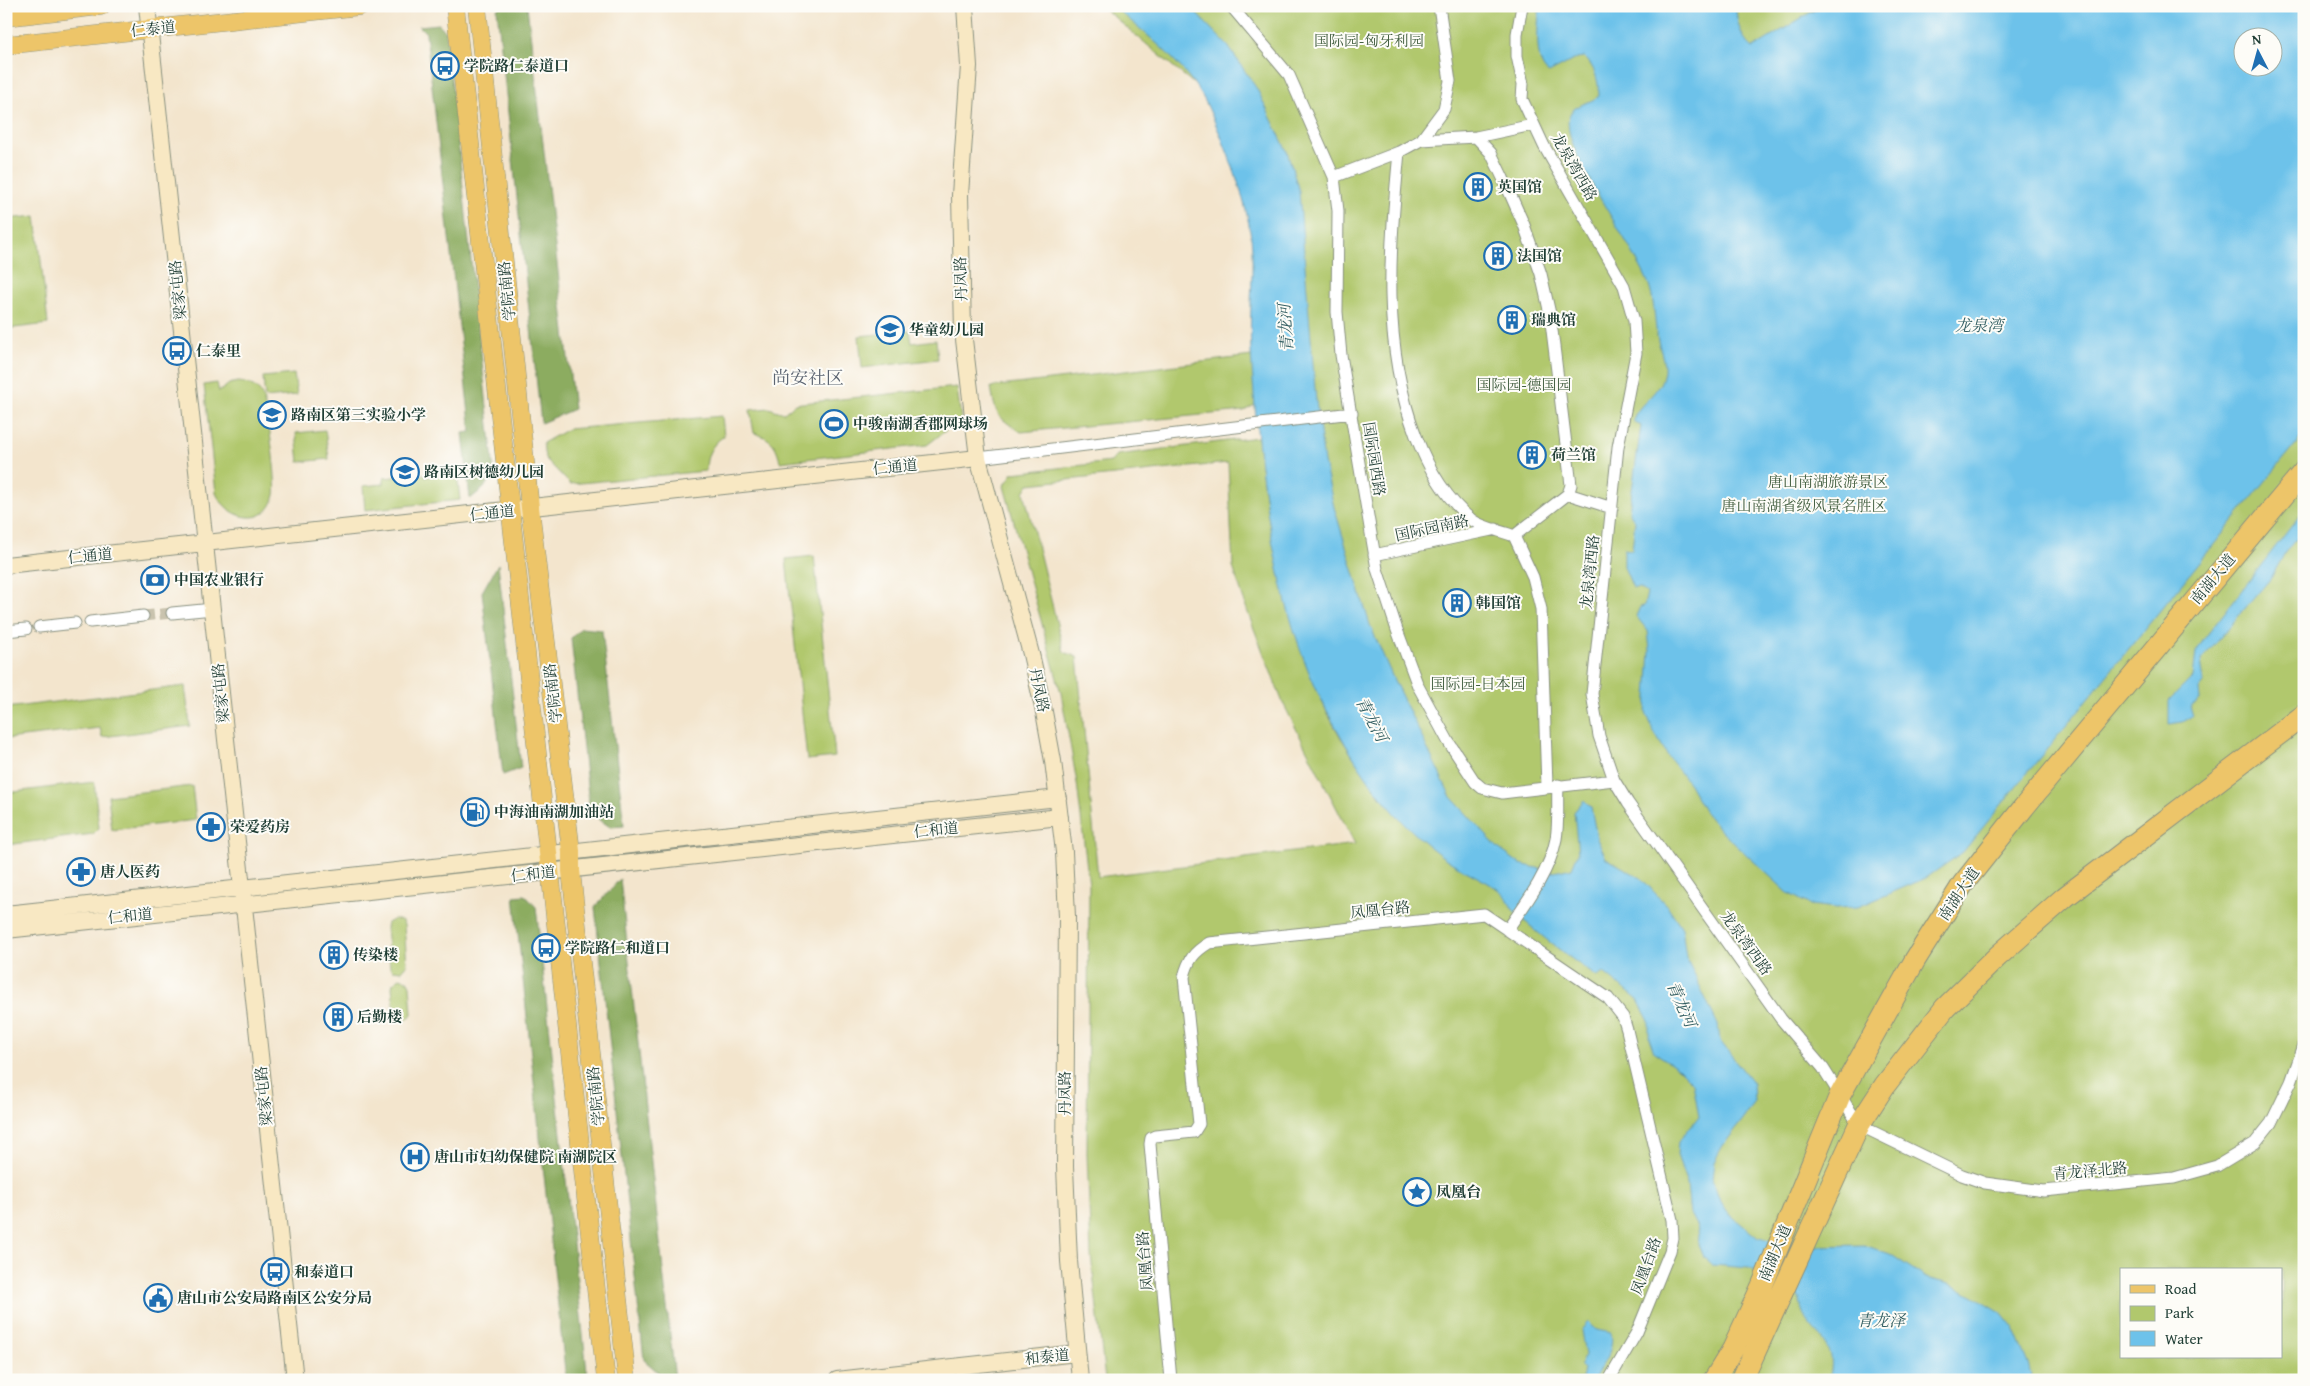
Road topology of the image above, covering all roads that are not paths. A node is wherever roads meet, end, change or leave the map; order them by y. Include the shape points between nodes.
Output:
1 (101, 6) edge
2 (147, 6) edge
3 (360, 6) edge
4 (455, 6) edge
5 (477, 6) edge
6 (965, 6) edge
7 (1231, 6) edge
8 (1439, 6) edge
9 (1522, 6) edge
10 (6, 17) edge
11 (150, 30) junction
12 (6, 45) edge
13 (1533, 125) junction
14 (1476, 138) junction
15 (1421, 140) junction
16 (1399, 152) junction
17 (1334, 177) junction
18 (1352, 413) junction
19 (978, 458) junction
20 (2304, 471) edge
21 (1568, 494) junction
22 (530, 508) junction
23 (1612, 508) junction
24 (509, 510) junction
25 (1496, 529) junction
26 (1514, 536) junction
27 (205, 544) junction
28 (1374, 555) junction
29 (6, 565) edge
30 (213, 609) junction
31 (172, 613) tunnel mouth
32 (143, 616) tunnel mouth
33 (90, 622) dead end
34 (75, 623) dead end
35 (38, 627) dead end
36 (26, 629) dead end
37 (6, 631) edge
38 (2304, 715) edge
39 (1614, 780) junction
40 (1553, 786) junction
41 (1058, 798) junction
42 (1060, 817) junction
43 (571, 851) junction
44 (547, 853) junction
45 (571, 871) junction
46 (549, 872) junction
47 (242, 896) junction
48 (6, 914) edge
49 (6, 930) edge
50 (1507, 930) junction
51 (2304, 1045) edge
52 (1840, 1095) junction
53 (1859, 1125) junction
54 (1077, 1353) junction
55 (295, 1380) edge
56 (606, 1380) edge
57 (627, 1380) edge
58 (837, 1380) edge
59 (1080, 1380) edge
60 (1171, 1380) edge
61 (1609, 1380) edge
62 (1714, 1380) edge
63 (1742, 1380) edge

1 - 10 main road
2 - 11 main road, 梁家屯路
3 - 11 main road, 仁泰道
4 - 24 main road, 学院南路
5 - 22 main road, 学院南路
6 - 19 main road, 丹凤路 via 969,66 960,195 960,284
7 - 17 street, 国际园西路 via 1289,74
8 - 15 street via 1450,81 1444,109
9 - 13 street, 龙泉湾西路 via 1517,56 1523,84 1522,99
11 - 12 main road, 仁泰道
11 - 27 main road, 梁家屯路
13 - 14 street
13 - 23 street, 龙泉湾西路 via 1615,266 1634,321 1636,353 1618,447
14 - 15 street
14 - 21 street via 1491,153 1503,178 1541,274 1554,346 1571,486
15 - 16 street
16 - 17 street
16 - 25 street via 1390,254 1391,320 1400,386 1418,442 1437,482 1474,521
17 - 18 street, 国际园西路 via 1338,211 1338,320
18 - 19 street
18 - 28 street, 国际园西路
19 - 22 main road, 仁通道
19 - 41 main road, 丹凤路 via 1034,668
20 - 52 highway, 南湖大道 via 2029,800 1963,884 1915,960
21 - 23 street
21 - 26 street
22 - 24 main road, 仁通道
22 - 43 main road, 学院南路
23 - 39 street, 龙泉湾西路 via 1592,694 1599,736
24 - 27 main road, 仁通道
24 - 44 main road, 学院南路
25 - 26 street
25 - 28 street, 国际园南路
26 - 40 street via 1533,577 1541,609
27 - 29 main road, 仁通道
27 - 30 main road, 梁家屯路
28 - 40 street, 国际园西路 via 1418,686 1475,782 1482,788 1502,793
30 - 31 street
30 - 47 main road, 梁家屯路
32 - 33 street
34 - 35 street
36 - 37 street
38 - 53 highway, 南湖大道 via 2065,897 1998,956 1945,1008 1885,1085
39 - 40 street, 国际园西路
39 - 52 street, 龙泉湾西路 via 1714,926 1781,1019 1823,1068
40 - 50 street via 1556,837 1547,866
41 - 42 main road, 丹凤路
41 - 43 main road, 仁和道
42 - 45 main road, 仁和道
42 - 54 main road, 丹凤路 via 1067,899 1065,1167
43 - 44 main road, 仁和道
43 - 45 main road, 学院南路
44 - 46 main road, 学院南路
44 - 47 main road, 仁和道
45 - 46 main road, 仁和道
45 - 57 main road, 学院南路
46 - 47 main road, 仁和道
46 - 56 main road, 学院南路
47 - 48 main road, 仁和道
47 - 49 main road, 仁和道
47 - 55 main road, 梁家屯路
50 - 60 street, 凤凰台路 via 1484,914 1209,943 1195,952 1184,977 1199,1124 1194,1132 1155,1136 1150,1144
50 - 61 street, 凤凰台路 via 1594,988 1616,1005 1623,1017 1672,1220 1670,1251 1636,1332
51 - 53 street, 青龙泽北路 via 2271,1124 2255,1143 2217,1166 2174,1178 2044,1191 1985,1183
52 - 53 street
52 - 62 highway, 南湖大道 via 1762,1286 1733,1349
53 - 63 highway, 南湖大道
54 - 58 main road, 和泰道
54 - 59 main road, 丹凤路

